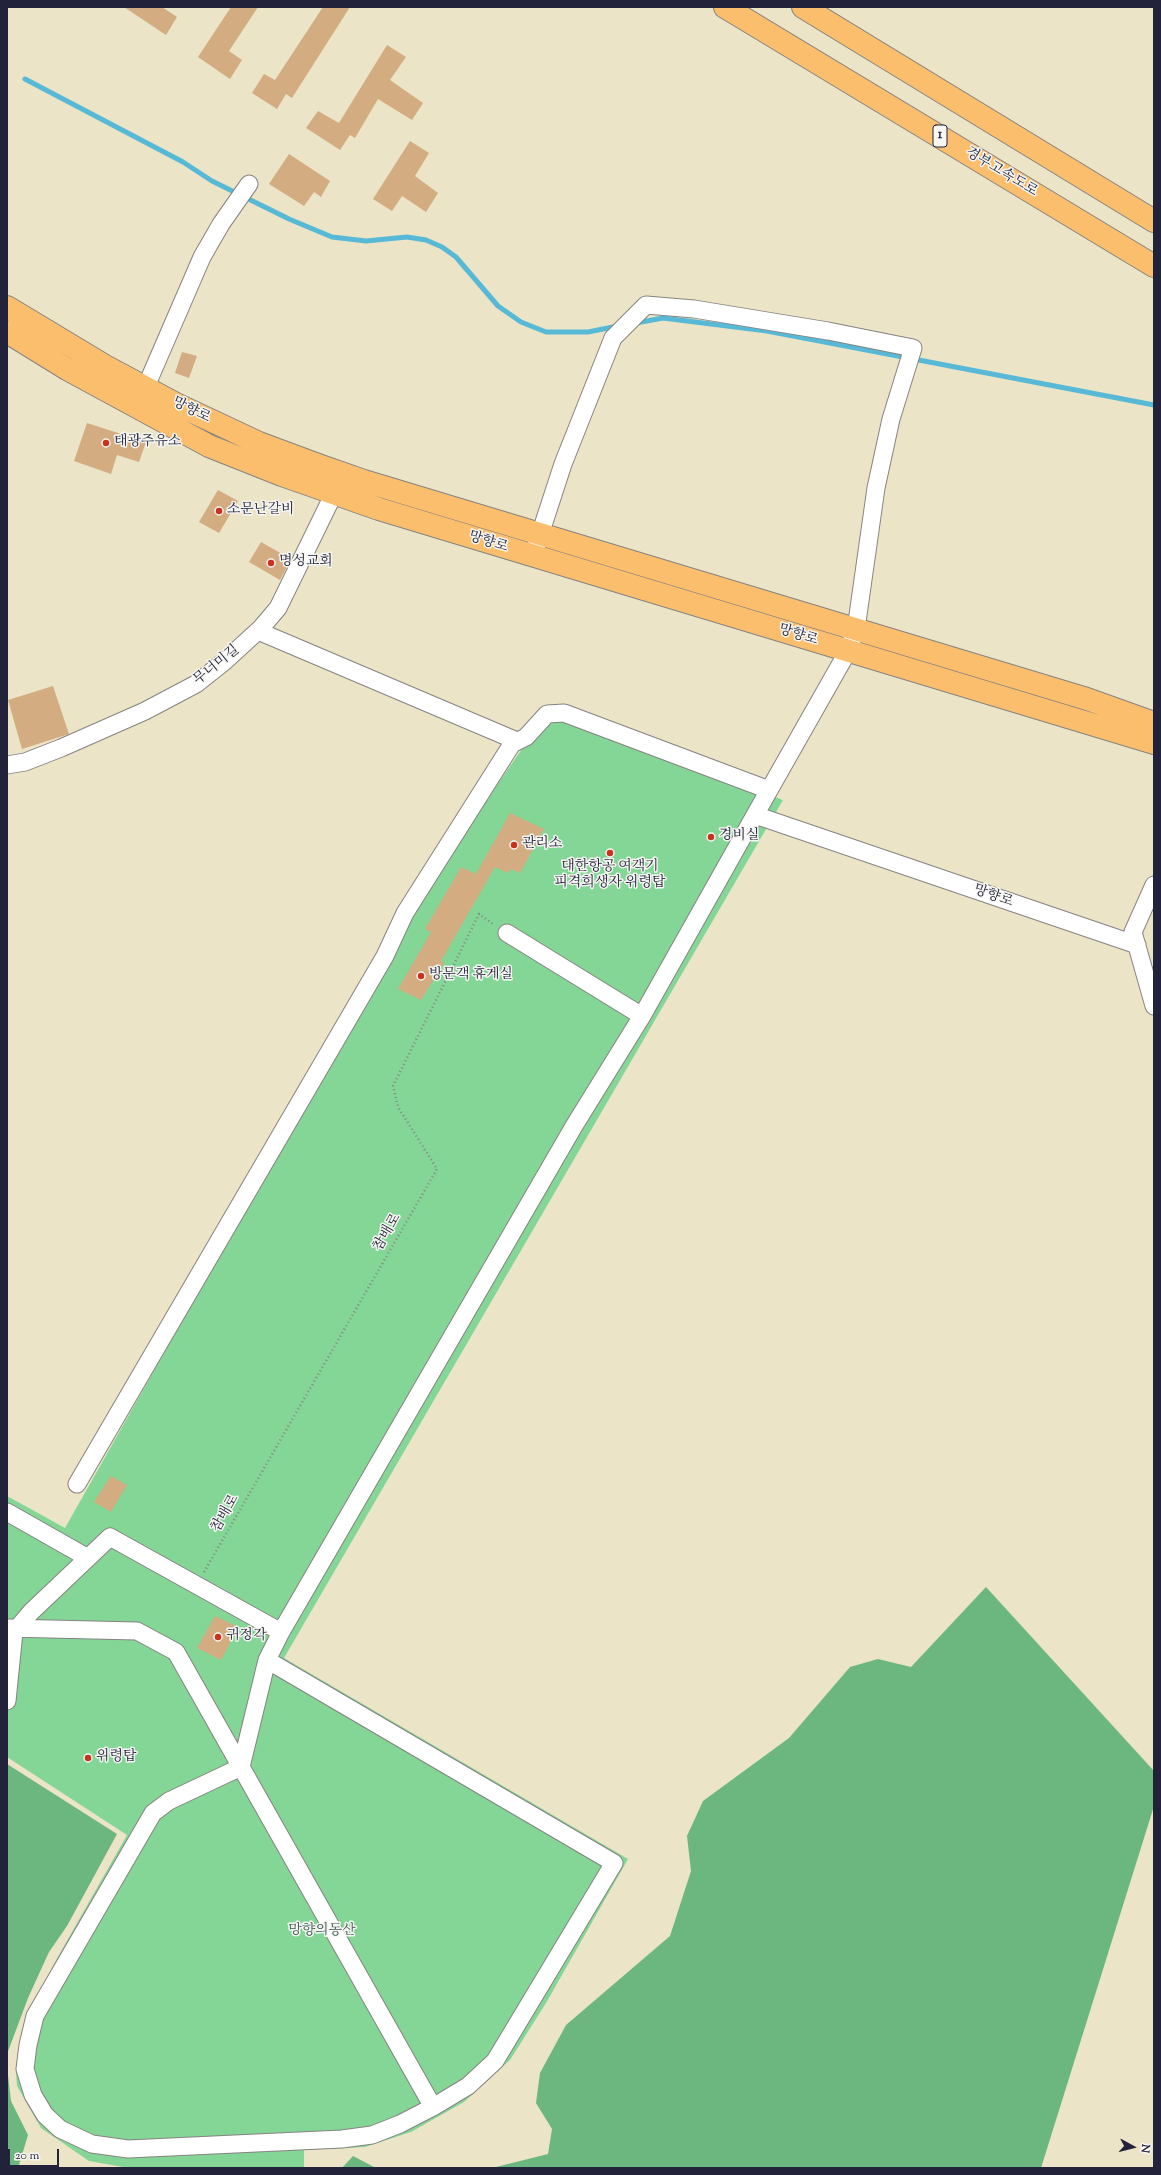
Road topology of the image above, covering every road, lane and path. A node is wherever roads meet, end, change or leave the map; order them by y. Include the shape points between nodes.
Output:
1 (725, 7) edge
2 (803, 7) edge
3 (249, 184) dead end
4 (1154, 221) edge
5 (1154, 266) edge
6 (7, 307) edge
7 (7, 332) edge
8 (145, 387) junction
9 (137, 407) junction
10 (338, 484) junction
11 (540, 534) junction
12 (533, 556) junction
13 (856, 629) junction
14 (258, 631) junction
15 (848, 651) junction
16 (1154, 723) edge
17 (517, 741) junction
18 (1154, 743) edge
19 (7, 766) edge
20 (769, 790) junction
21 (755, 815) junction
22 (1154, 885) edge
23 (507, 933) joint
24 (1144, 956) edge
25 (1154, 1006) edge
26 (642, 1016) junction
27 (76, 1484) dead end
28 (7, 1512) edge
29 (88, 1558) junction
30 (197, 1585) junction
31 (12, 1628) edge
32 (281, 1632) junction
33 (267, 1660) junction
34 (7, 1701) edge
35 (241, 1767) junction
36 (433, 2107) junction

1 - 5 main road, 경부고속도로 / 1
2 - 4 main road
3 - 8 street via 202,257
6 - 8 main road, 망향로
7 - 9 main road, 망향로 via 67,369
8 - 9 street
8 - 10 main road, 망향로
9 - 10 main road, 망향로 via 209,446
10 - 11 main road, 망향로
10 - 12 main road, 망향로 via 379,509
10 - 14 street, 무너미길 via 278,608
11 - 12 street
11 - 13 main road, 망향로
11 - 13 street via 563,464 613,338 646,305 694,309 828,331 911,356 891,419 876,488
12 - 15 main road, 망향로
13 - 15 street
13 - 16 main road, 망향로 via 1087,699
14 - 17 street
14 - 19 street, 무너미길 via 196,684 145,711 61,748
15 - 18 main road, 망향로
15 - 20 street
17 - 20 street via 526,737 547,714 564,713
17 - 27 street via 512,744 405,913 385,956
20 - 21 street
21 - 24 street, 망향로
21 - 26 street
22 - 24 street via 1133,932
23 - 26 street
23 - 30 path, 참배로 via 480,914 393,1086 398,1107 436,1169
24 - 25 street
26 - 32 street via 574,1126
28 - 29 street
29 - 30 street via 110,1537
29 - 31 street
30 - 32 street
31 - 34 street via 14,1632
31 - 35 street via 137,1631 176,1652
32 - 33 street
33 - 35 street
33 - 36 street via 614,1863 495,2061 468,2086
35 - 36 street
35 - 36 street via 170,1801 153,1813 34,2016 25,2069 33,2095 45,2115 60,2129 77,2139 92,2144 128,2149 372,2135

